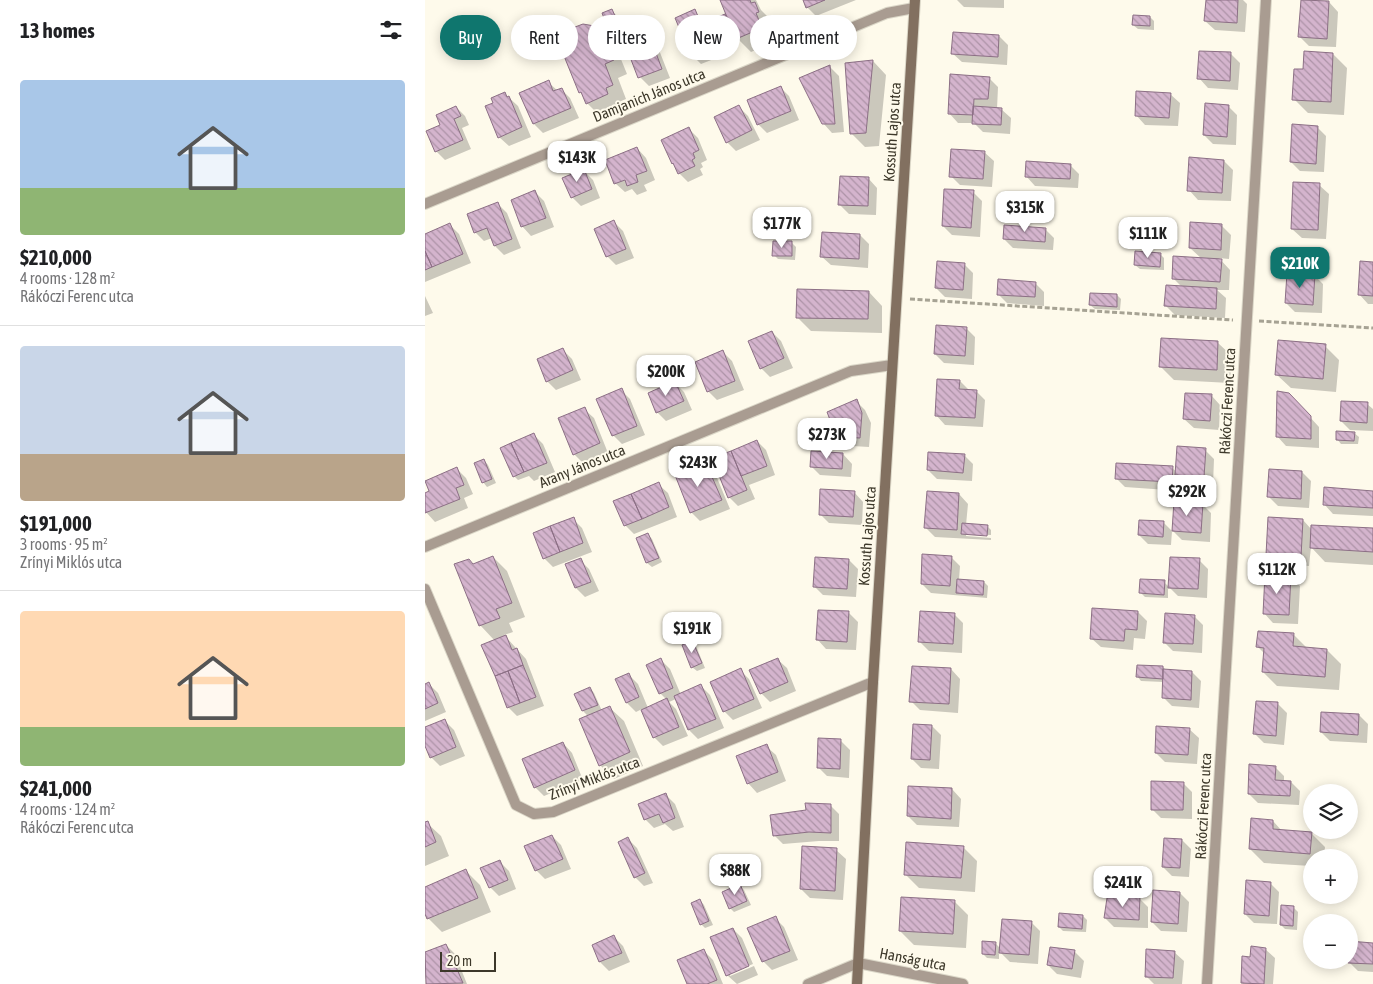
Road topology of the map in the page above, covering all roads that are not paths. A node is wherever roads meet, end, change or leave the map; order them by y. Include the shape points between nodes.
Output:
1 (1266, 0) edge
2 (915, 4) edge
3 (425, 204) edge
4 (893, 365) junction
5 (425, 547) edge
6 (425, 589) edge
7 (873, 682) junction
8 (857, 963) junction
9 (808, 984) edge
10 (857, 984) edge
11 (963, 984) edge
12 (1207, 984) edge

1 - 12 street, Rákóczi Ferenc utca
2 - 3 street, Damjanich János utca
2 - 4 main road, Kossuth Lajos utca
4 - 5 street, Arany János utca via 851,371
4 - 7 main road, Kossuth Lajos utca
6 - 7 street, Zrínyi Miklós utca via 516,805 534,814 553,812
7 - 8 main road, Kossuth Lajos utca
8 - 9 street
8 - 10 main road, Kossuth Lajos utca
8 - 11 street, Hanság utca

